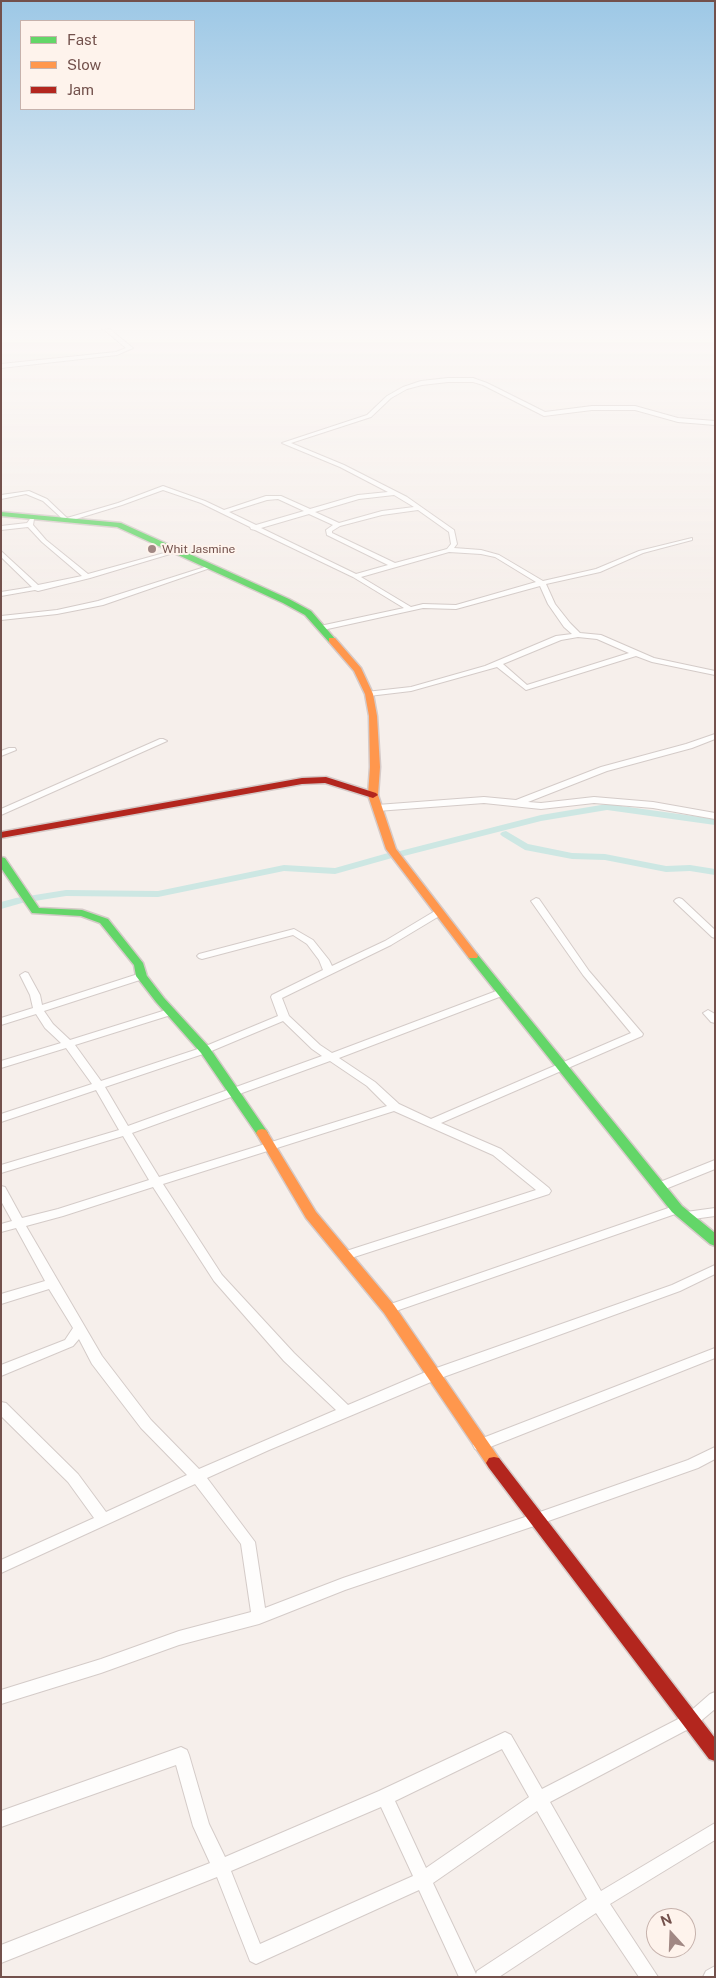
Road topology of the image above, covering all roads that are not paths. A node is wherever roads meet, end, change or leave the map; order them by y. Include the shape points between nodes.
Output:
1 (356, 420) edge
2 (682, 420) edge
3 (715, 423) edge
4 (396, 493) junction
5 (1, 497) edge
6 (420, 508) junction
7 (309, 511) junction
8 (223, 512) junction
9 (1, 514) edge
10 (66, 520) junction
11 (32, 521) junction
12 (338, 525) junction
13 (1, 528) edge
14 (253, 528) junction
15 (690, 539) dead end
16 (449, 550) junction
17 (176, 551) junction
18 (1, 554) edge
19 (394, 565) junction
20 (210, 567) junction
21 (355, 576) junction
22 (88, 577) junction
23 (542, 583) junction
24 (38, 589) junction
25 (1, 594) edge
26 (410, 608) junction
27 (1, 618) edge
28 (322, 628) junction
29 (578, 634) junction
30 (637, 654) junction
31 (498, 664) junction
32 (715, 673) edge
33 (369, 694) junction
34 (715, 736) edge
35 (163, 741) dead end
36 (12, 750) dead end
37 (1, 754) edge
38 (373, 795) junction
39 (517, 803) junction
40 (377, 808) junction
41 (1, 812) edge
42 (715, 816) edge
43 (1, 835) edge
44 (1, 860) edge
45 (536, 901) dead end
46 (679, 901) dead end
47 (438, 912) junction
48 (715, 935) edge
49 (202, 956) dead end
50 (328, 972) junction
51 (25, 975) dead end
52 (142, 976) junction
53 (503, 992) junction
54 (38, 1010) junction
55 (170, 1012) junction
56 (284, 1017) junction
57 (1, 1022) edge
58 (69, 1046) junction
59 (205, 1050) junction
60 (331, 1057) junction
61 (562, 1065) junction
62 (1, 1066) edge
63 (99, 1086) junction
64 (235, 1094) junction
65 (395, 1107) junction
66 (1, 1118) edge
67 (432, 1123) junction
68 (127, 1130) junction
69 (270, 1145) junction
70 (715, 1164) edge
71 (1, 1169) edge
72 (155, 1181) junction
73 (659, 1187) junction
74 (1, 1190) edge
75 (715, 1212) edge
76 (682, 1213) junction
77 (19, 1222) junction
78 (1, 1228) edge
79 (715, 1241) edge
80 (344, 1256) junction
81 (715, 1269) edge
82 (52, 1283) junction
83 (1, 1300) edge
84 (389, 1309) junction
85 (80, 1328) junction
86 (715, 1353) edge
87 (1, 1371) edge
88 (433, 1375) junction
89 (1, 1407) edge
90 (346, 1412) junction
91 (480, 1445) junction
92 (715, 1453) edge
93 (198, 1477) junction
94 (537, 1519) junction
95 (104, 1520) junction
96 (1, 1567) edge
97 (259, 1617) junction
98 (1, 1697) edge
99 (715, 1699) edge
100 (691, 1720) junction
101 (715, 1753) edge
102 (385, 1797) junction
103 (538, 1800) junction
104 (1, 1819) edge
105 (715, 1831) edge
106 (222, 1868) junction
107 (423, 1880) junction
108 (598, 1902) junction
109 (1, 1954) edge
110 (468, 1977) edge
111 (483, 1977) edge
112 (649, 1977) edge

1 - 4 street via 285,443
2 - 3 street
4 - 6 street
4 - 7 street via 358,497
5 - 10 street via 27,492 45,500
6 - 12 street via 382,513
6 - 16 street via 452,531 454,544
7 - 8 street via 279,497
7 - 12 street
7 - 14 street
8 - 10 street via 163,488
8 - 14 street
9 - 11 street
10 - 11 street
10 - 17 street via 118,525
11 - 13 street
11 - 22 street via 44,541
12 - 19 street via 329,530 329,534
14 - 21 street
15 - 23 street via 641,552 598,571
16 - 19 street
16 - 23 street via 497,556
17 - 20 street
17 - 22 street
18 - 24 street
19 - 21 street
20 - 27 street via 100,603
20 - 28 street via 286,601 308,613
21 - 26 street
22 - 24 street
23 - 26 street via 456,606
23 - 29 street via 566,625
24 - 25 street
26 - 28 street
28 - 33 street via 358,670
29 - 30 street via 598,637
29 - 31 street via 559,638
30 - 31 street via 526,688
30 - 32 street
31 - 33 street via 411,690
33 - 38 street via 374,733
34 - 39 street via 604,769
35 - 41 street
36 - 37 street
38 - 40 street
38 - 43 street via 326,780 302,781
39 - 40 street via 484,800
39 - 42 street via 541,806 594,800 652,805
40 - 47 street via 390,849
44 - 52 street via 36,911 82,913 104,921 138,965
45 - 61 street via 586,973 638,1034
46 - 48 street
47 - 50 street via 388,944
47 - 53 street
49 - 50 street via 294,932 310,942 324,960
50 - 56 street via 276,997
51 - 54 street
52 - 54 street
52 - 55 street
53 - 60 street
53 - 61 street
54 - 57 street
54 - 58 street
55 - 58 street
55 - 59 street
56 - 59 street
56 - 60 street
58 - 62 street
58 - 63 street
59 - 63 street
59 - 64 street
60 - 64 street
60 - 65 street via 371,1084
61 - 67 street
61 - 73 street
63 - 66 street
63 - 68 street
64 - 68 street
64 - 69 street
65 - 67 street
65 - 69 street
67 - 80 street via 497,1152 545,1191
68 - 71 street
68 - 72 street
69 - 72 street
69 - 80 street via 311,1215
70 - 73 street
72 - 77 street via 58,1213
72 - 90 street via 218,1278 289,1357
73 - 76 street
74 - 77 street
75 - 76 street
76 - 79 street
76 - 84 street
77 - 78 street
77 - 82 street
80 - 84 street
81 - 88 street via 676,1288
82 - 83 street
82 - 85 street
84 - 88 street
85 - 87 street via 69,1344
85 - 93 street via 97,1360 146,1424
86 - 91 street
88 - 90 street
88 - 91 street
89 - 95 street via 73,1478
90 - 93 street
91 - 94 street
92 - 94 street via 693,1464
93 - 95 street
93 - 97 street via 248,1542
94 - 97 street via 343,1584
94 - 100 street
95 - 96 street
97 - 98 street via 179,1638
99 - 100 street
100 - 101 street
100 - 103 street
102 - 103 street via 505,1740
102 - 106 street
102 - 107 street
103 - 107 street
103 - 108 street
104 - 106 street via 180,1756 201,1826
105 - 108 street
106 - 107 street via 256,1956
106 - 109 street
107 - 110 street
108 - 111 street
108 - 112 street

